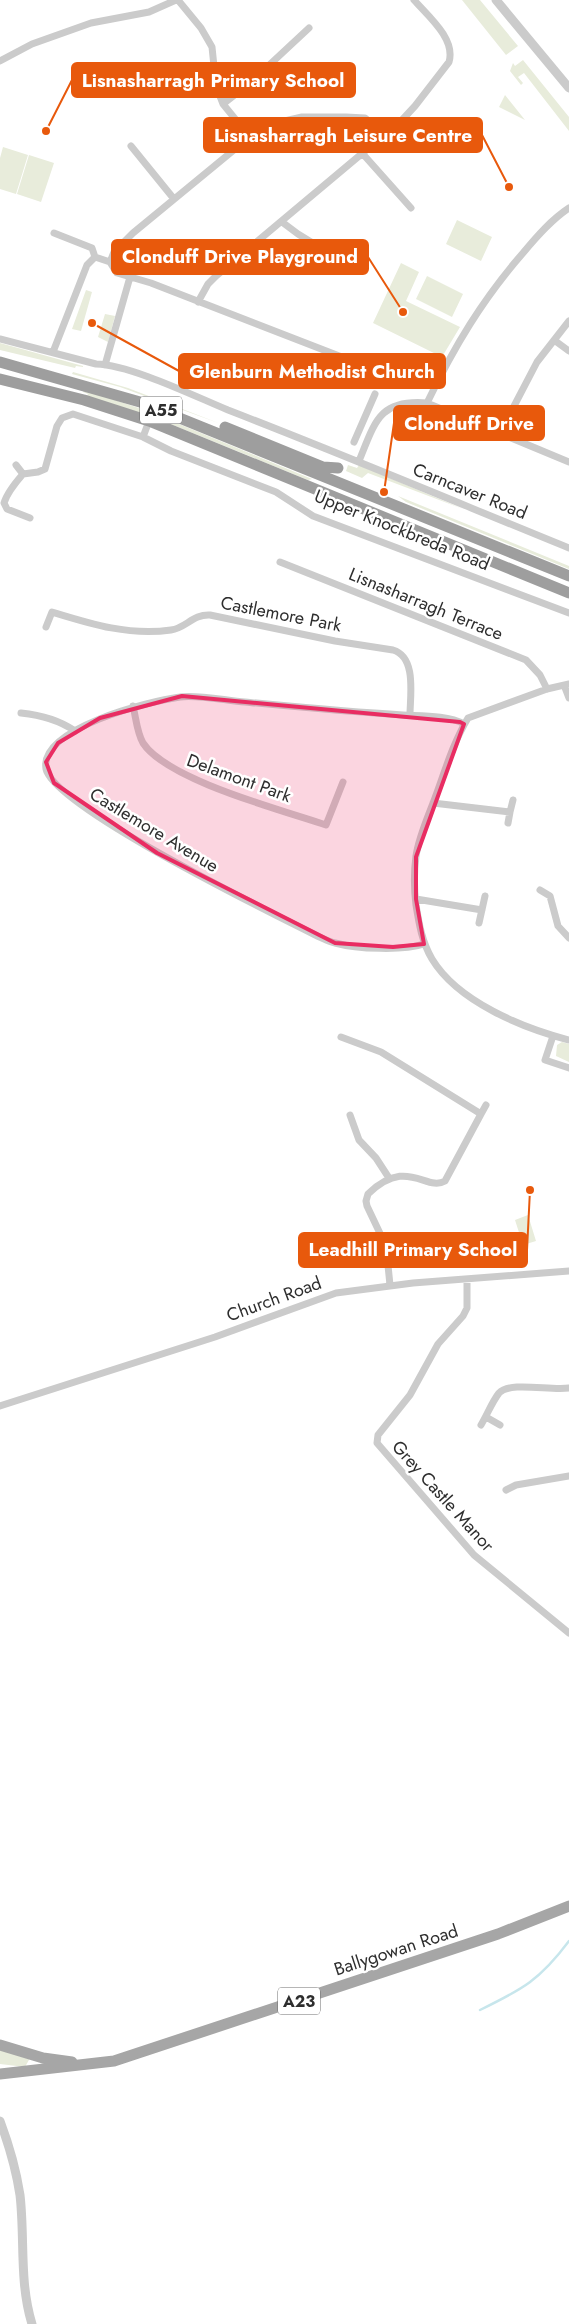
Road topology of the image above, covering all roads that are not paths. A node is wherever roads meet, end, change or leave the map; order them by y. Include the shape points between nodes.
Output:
1 (177, 0) edge
2 (414, 0) edge
3 (496, 0) edge
4 (309, 28) dead end
5 (0, 61) edge
6 (569, 88) edge
7 (223, 104) junction
8 (385, 134) junction
9 (250, 136) junction
10 (131, 146) dead end
11 (362, 153) junction
12 (174, 199) junction
13 (411, 208) dead end
14 (569, 208) edge
15 (282, 222) junction
16 (54, 233) dead end
17 (95, 257) junction
18 (110, 262) junction
19 (346, 264) dead end
20 (130, 277) junction
21 (198, 302) junction
22 (569, 320) edge
23 (0, 339) edge
24 (554, 340) junction
25 (569, 351) edge
26 (53, 352) junction
27 (347, 359) dead end
28 (0, 362) edge
29 (105, 364) junction
30 (0, 379) edge
31 (375, 394) dead end
32 (427, 403) junction
33 (149, 422) junction
34 (361, 426) junction
35 (372, 431) junction
36 (500, 433) junction
37 (142, 437) junction
38 (354, 442) dead end
39 (342, 455) junction
40 (359, 461) junction
41 (569, 462) edge
42 (16, 465) dead end
43 (335, 473) junction
44 (23, 474) junction
45 (326, 494) junction
46 (30, 518) dead end
47 (569, 548) edge
48 (280, 562) dead end
49 (569, 576) edge
50 (569, 593) edge
51 (569, 613) edge
52 (46, 627) dead end
53 (566, 685) edge
54 (547, 689) junction
55 (569, 698) edge
56 (134, 706) junction
57 (21, 713) dead end
58 (410, 715) junction
59 (464, 724) junction
60 (75, 731) junction
61 (343, 782) dead end
62 (513, 800) dead end
63 (433, 803) junction
64 (510, 812) junction
65 (508, 824) dead end
66 (540, 890) dead end
67 (485, 896) dead end
68 (416, 899) junction
69 (482, 910) junction
70 (479, 923) dead end
71 (569, 938) edge
72 (424, 944) junction
73 (553, 1036) junction
74 (341, 1038) dead end
75 (569, 1040) edge
76 (569, 1068) edge
77 (486, 1105) dead end
78 (481, 1114) junction
79 (350, 1115) dead end
80 (389, 1178) junction
81 (569, 1271) edge
82 (466, 1279) junction
83 (390, 1285) junction
84 (569, 1388) edge
85 (0, 1406) edge
86 (486, 1417) junction
87 (481, 1424) dead end
88 (500, 1425) dead end
89 (569, 1476) edge
90 (506, 1490) dead end
91 (569, 1633) edge
92 (569, 1906) edge
93 (0, 2045) edge
94 (89, 2064) junction
95 (0, 2074) edge
96 (0, 2121) edge
97 (32, 2324) edge

1 - 5 street via 149,12 91,23 32,44
1 - 7 street via 201,28 212,48 216,86
2 - 8 street via 448,43 451,54 449,62 415,106
3 - 6 street
4 - 7 street
7 - 9 street
8 - 9 street via 365,118 302,117 263,126
8 - 11 street
9 - 12 street
10 - 12 street
11 - 13 street
11 - 15 street
12 - 18 street via 133,233 114,252
14 - 32 street via 541,231 486,298 458,341
15 - 19 street
15 - 21 street via 216,276
16 - 17 street via 92,248
17 - 18 street
17 - 26 street via 87,265
18 - 20 street via 117,273
20 - 21 street
20 - 29 street
21 - 27 street
22 - 24 street
23 - 26 street, Carncaver Road
24 - 25 street
24 - 36 street via 537,362
26 - 29 street, Carncaver Road
28 - 43 highway, Upper Knockbreda Road / A55 via 106,390
29 - 39 street, Carncaver Road
30 - 33 highway, Upper Knockbreda Road / A55 via 84,400
31 - 34 street
32 - 35 street via 394,406 382,414
32 - 36 street
33 - 37 street
33 - 45 highway, Upper Knockbreda Road / A55
34 - 35 street
34 - 38 street
35 - 40 street
36 - 41 street
37 - 44 street, Upper Knockbreda Road via 73,414 65,416 57,426 45,468
37 - 51 street, Upper Knockbreda Road via 276,492 313,516
39 - 40 street, Carncaver Road
39 - 43 street
40 - 47 street, Carncaver Road
42 - 44 street
43 - 45 street
43 - 49 highway, Upper Knockbreda Road / A55
44 - 46 street via 4,503 6,509
45 - 50 highway, Upper Knockbreda Road / A55
48 - 54 street, Lisnasharragh Terrace via 526,660 540,674
52 - 58 street, Castlemore Park via 52,612 98,626 149,632 173,630 199,616 210,615 393,650 408,662
53 - 54 street
53 - 55 street
54 - 59 street via 476,714
56 - 58 street, Castlemore Avenue via 182,696
56 - 60 street, Castlemore Avenue
56 - 61 street, Delamont Park via 142,742 170,768 192,779 326,824
57 - 60 street via 46,717
58 - 59 street, Castlemore Avenue
59 - 63 street
60 - 72 street, Castlemore Avenue via 49,752 46,771 54,783 114,827 335,944 414,947
62 - 64 street
63 - 64 street
63 - 68 street via 416,857
64 - 65 street
66 - 71 street via 550,896 558,926
67 - 69 street
68 - 69 street
68 - 72 street
69 - 70 street
72 - 73 street via 432,960 472,999
73 - 75 street
73 - 76 street via 545,1060
74 - 78 street via 381,1052
77 - 78 street
78 - 80 street via 445,1181 437,1184 410,1175
79 - 80 street via 359,1140
80 - 83 street via 368,1194 366,1201 386,1246
81 - 82 street, Church Road
82 - 83 street, Church Road
82 - 91 street, Grey Castle Manor via 467,1308 464,1316 435,1348 410,1395 378,1435 377,1443 474,1555
83 - 85 street, Church Road via 326,1296 214,1337
84 - 86 street via 510,1387 499,1394
86 - 87 street
86 - 88 street
89 - 90 street
92 - 94 main road, Ballygowan Road / A23 via 505,1932 249,2017 114,2061
93 - 94 main road, Ballygowan Road / A23 via 44,2058
94 - 95 main road, Ballygowan Road / A23
96 - 97 street via 20,2195 25,2299

